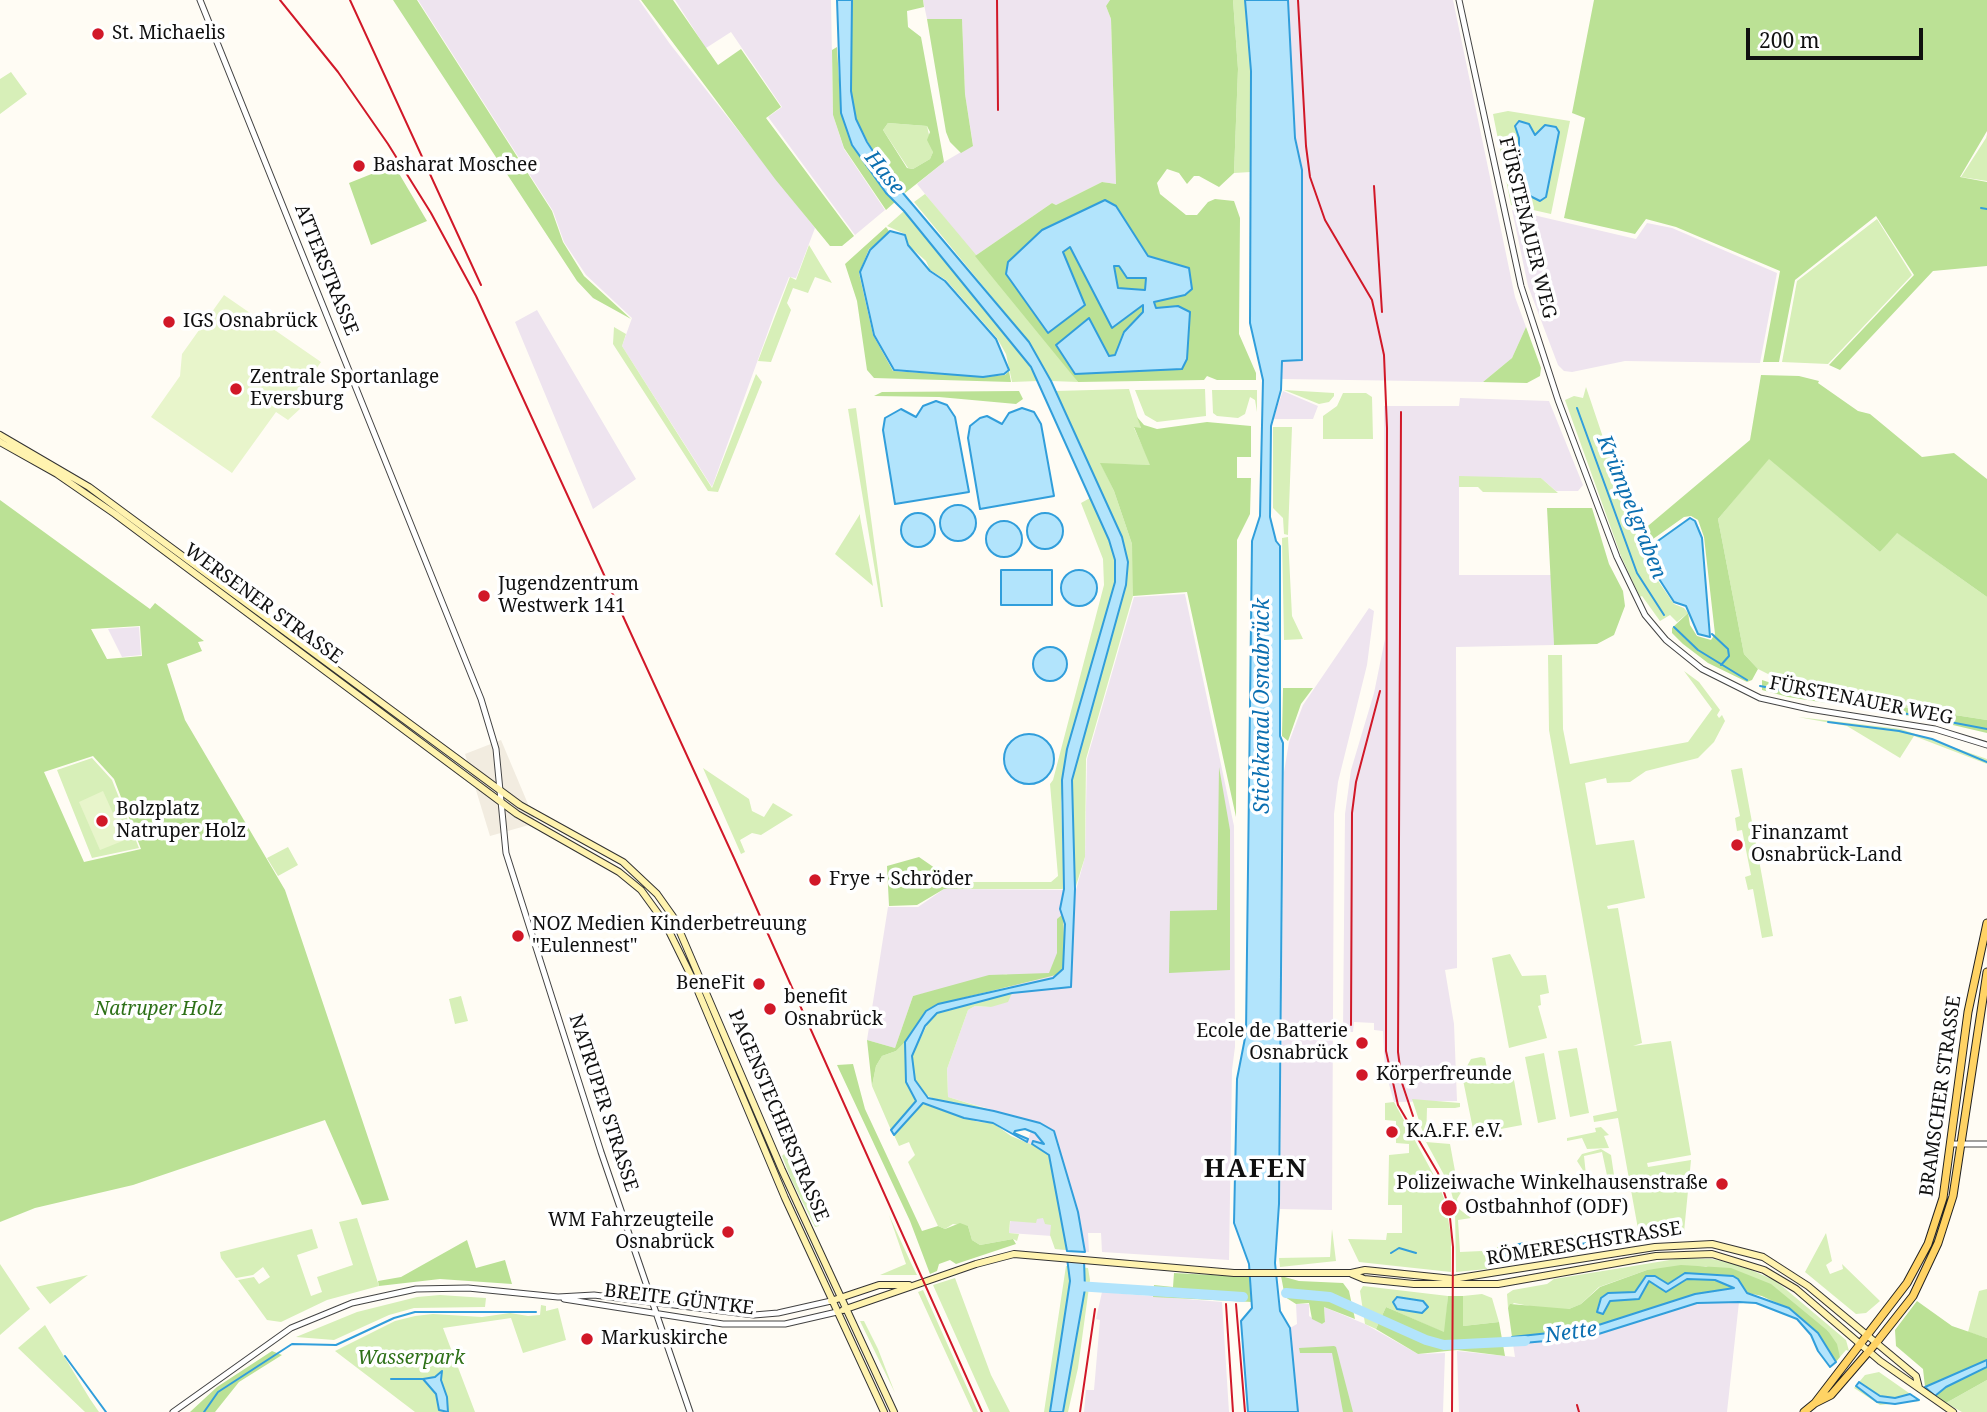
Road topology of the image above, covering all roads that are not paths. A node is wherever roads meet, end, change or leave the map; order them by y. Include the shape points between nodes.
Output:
1 (200, 0) edge
2 (1459, 0) edge
3 (0, 435) edge
4 (0, 442) edge
5 (1987, 745) edge
6 (499, 789) junction
7 (500, 801) junction
8 (1987, 923) edge
9 (1987, 972) edge
10 (759, 1132) junction
11 (767, 1132) junction
12 (1952, 1144) junction
13 (1987, 1144) edge
14 (1962, 1146) junction
15 (1351, 1273) junction
16 (911, 1286) junction
17 (558, 1297) junction
18 (842, 1298) junction
19 (831, 1301) junction
20 (654, 1303) junction
21 (846, 1309) junction
22 (837, 1312) junction
23 (658, 1316) junction
24 (1868, 1336) junction
25 (1876, 1343) junction
26 (1861, 1345) junction
27 (1869, 1351) junction
28 (1920, 1389) junction
29 (1815, 1403) junction
30 (173, 1412) edge
31 (690, 1412) edge
32 (884, 1412) edge
33 (894, 1412) edge
34 (1804, 1412) edge
35 (1953, 1412) edge

1 - 6 street, ATTERSTRASSE via 481,699 496,749
2 - 5 street, FÜRSTENAUER WEG via 1521,286 1617,557 1645,615 1666,640 1702,669 1760,698 1935,729
3 - 6 main road, WERSENER STRASSE via 96,492
4 - 7 main road, WERSENER STRASSE via 115,514
6 - 7 street, ATTERSTRASSE
6 - 11 main road, PAGENSTECHERSTRASSE via 545,820 624,862 657,894 674,918
7 - 10 main road, PAGENSTECHERSTRASSE via 620,872 651,900 695,984
7 - 20 street, NATRUPER STRASSE via 508,860
8 - 12 main road, BRAMSCHER STRASSE via 1968,1012
9 - 14 main road, BRAMSCHER STRASSE
10 - 11 main road
10 - 19 main road, PAGENSTECHERSTRASSE
11 - 18 main road, PAGENSTECHERSTRASSE
12 - 14 street
12 - 24 main road, BRAMSCHER STRASSE via 1939,1214 1920,1262
13 - 14 street
14 - 25 main road, BRAMSCHER STRASSE via 1938,1243 1913,1296
15 - 16 main road, RÖMERESCHSTRASSE via 1245,1273 1006,1255
15 - 24 main road, RÖMERESCHSTRASSE via 1364,1270 1453,1279 1655,1247 1712,1244 1752,1253 1777,1265
15 - 26 main road, RÖMERESCHSTRASSE via 1364,1279 1414,1284 1498,1284 1656,1256 1712,1254 1741,1261 1779,1279
16 - 18 main road, RÖMERESCHSTRASSE via 878,1284
16 - 21 main road, RÖMERESCHSTRASSE
17 - 20 street, BREITE GÜNTKE via 594,1295
17 - 23 street, BREITE GÜNTKE
17 - 30 street, BREITE GÜNTKE via 440,1287 352,1303 277,1336
18 - 19 main road, RÖMERESCHSTRASSE
18 - 21 main road, PAGENSTECHERSTRASSE
19 - 20 street, BREITE GÜNTKE via 754,1315
19 - 22 main road, PAGENSTECHERSTRASSE
20 - 23 street, NATRUPER STRASSE
21 - 22 main road, RÖMERESCHSTRASSE
21 - 33 main road, PAGENSTECHERSTRASSE
22 - 23 street, BREITE GÜNTKE via 796,1323 756,1326
22 - 32 main road, PAGENSTECHERSTRASSE
23 - 31 street, NATRUPER STRASSE
24 - 25 main road, RÖMERESCHSTRASSE
24 - 26 main road, BRAMSCHER STRASSE
25 - 27 main road, BRAMSCHER STRASSE
25 - 28 main road, RÖMERESCHSTRASSE via 1916,1376
26 - 27 main road, RÖMERESCHSTRASSE
26 - 29 main road, BRAMSCHER STRASSE
27 - 28 main road, RÖMERESCHSTRASSE
27 - 29 main road, BRAMSCHER STRASSE via 1831,1395
28 - 35 main road, RÖMERESCHSTRASSE
29 - 34 main road, BRAMSCHER STRASSE

